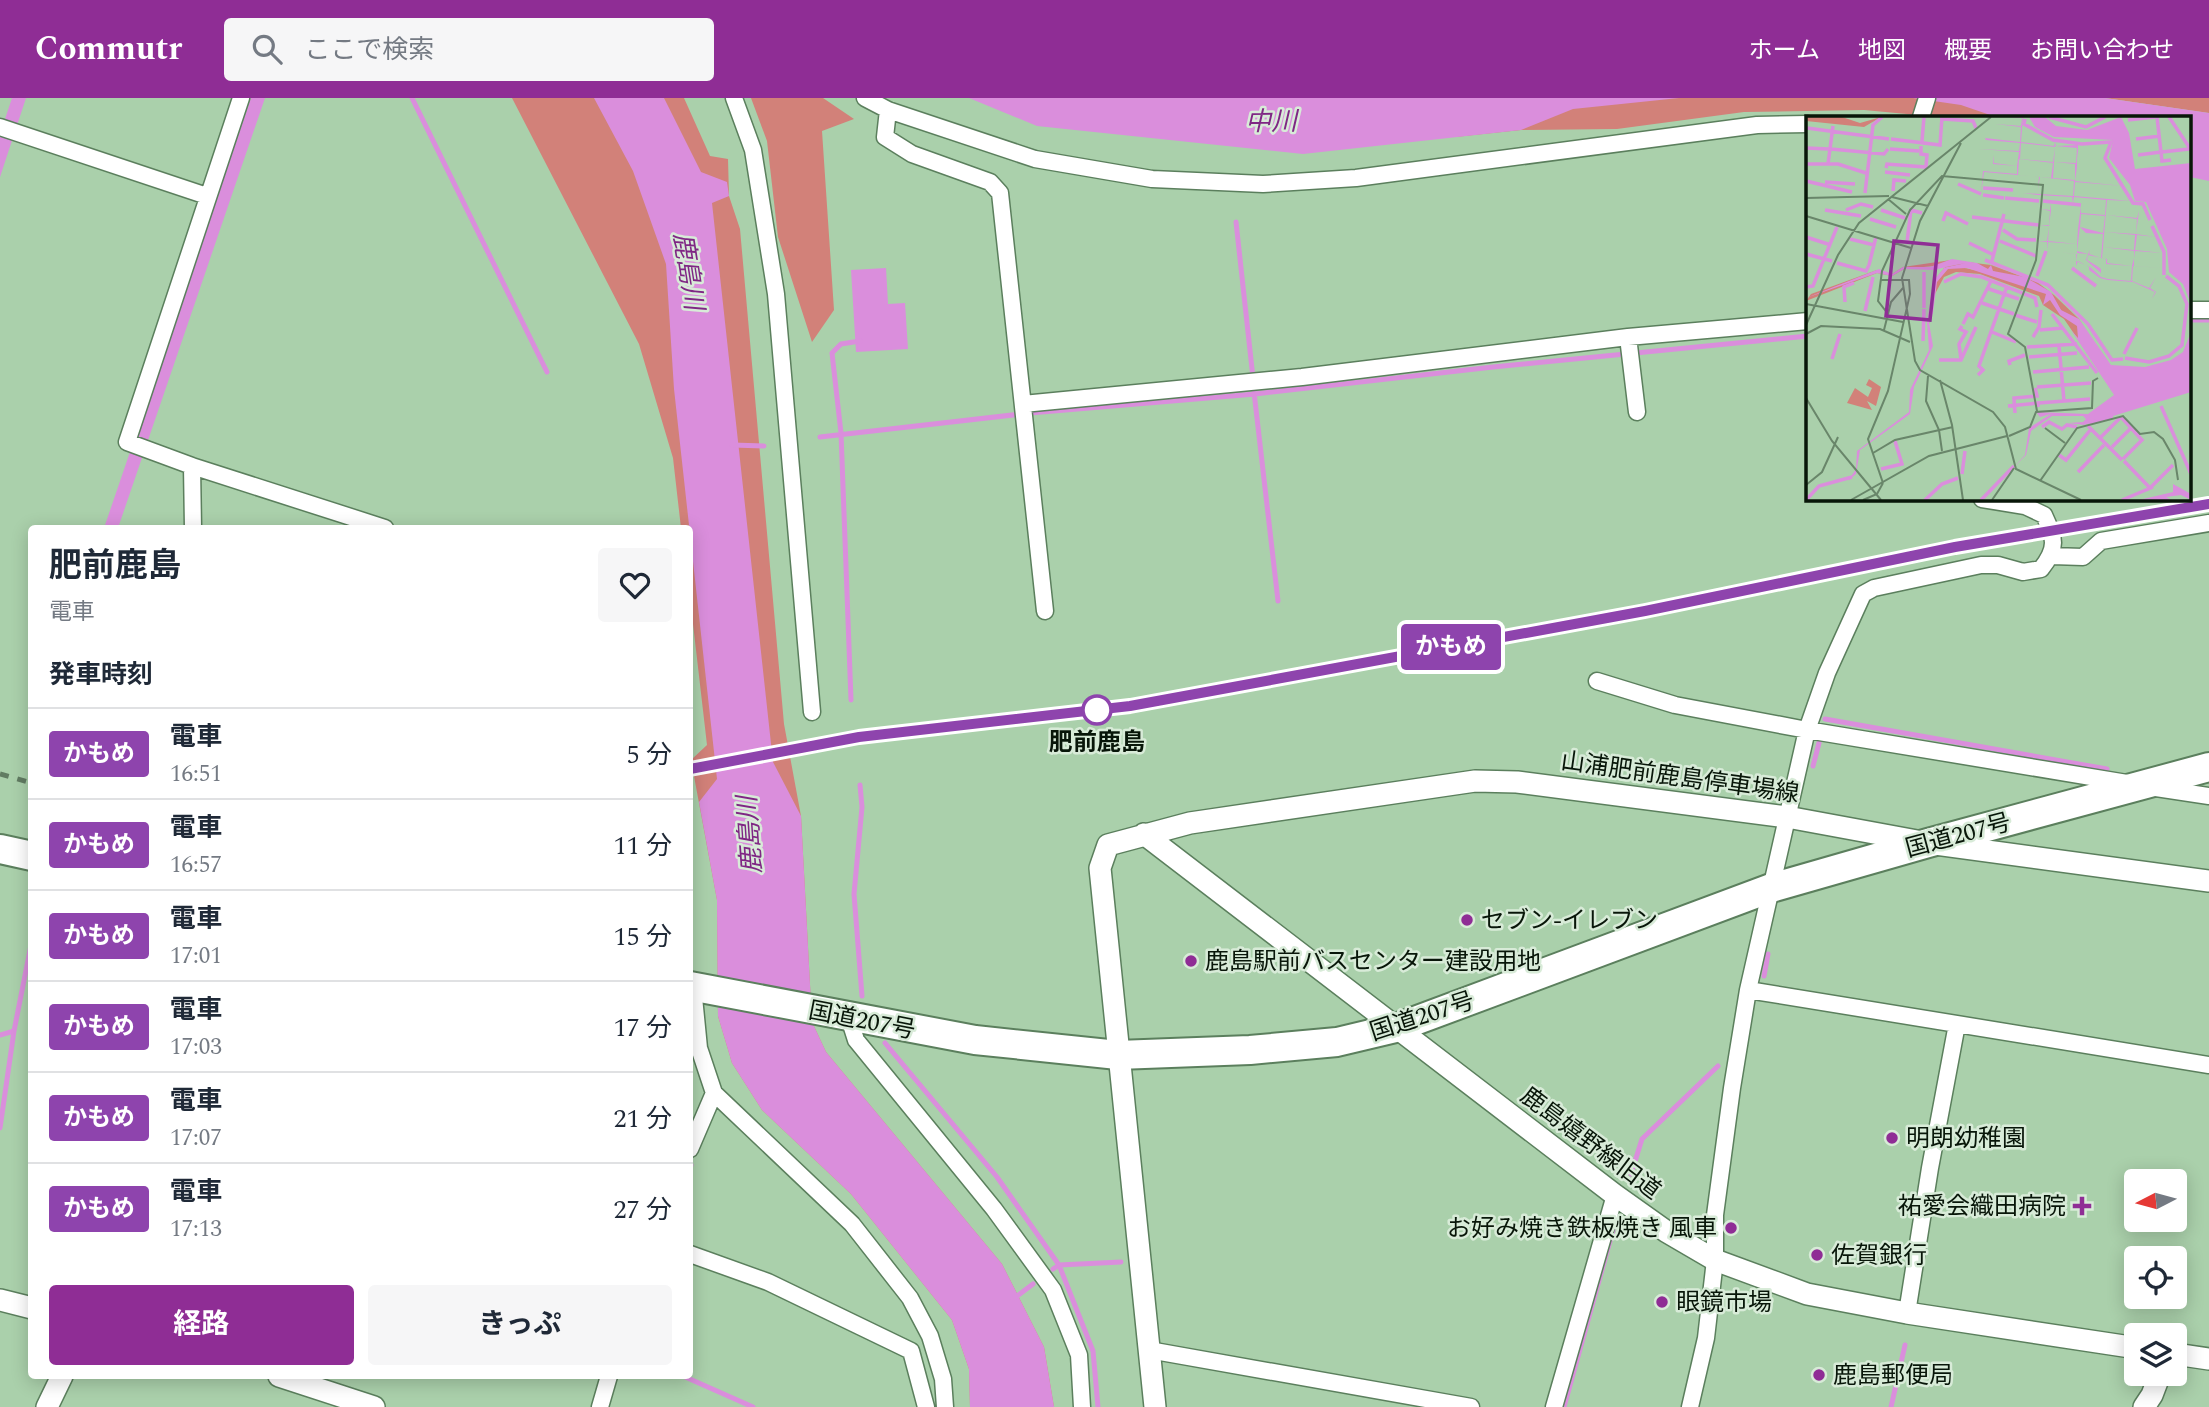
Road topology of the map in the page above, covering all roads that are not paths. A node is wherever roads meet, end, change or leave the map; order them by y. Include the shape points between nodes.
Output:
1 (241, 98) edge
2 (734, 98) edge
3 (864, 98) edge
4 (1927, 98) edge
5 (888, 110) junction
6 (1921, 116) edge
7 (1806, 124) edge
8 (0, 127) edge
9 (207, 196) junction
10 (1806, 321) edge
11 (1628, 337) junction
12 (1023, 404) junction
13 (1637, 412) dead end
14 (192, 466) junction
15 (1988, 500) edge
16 (2209, 523) edge
17 (192, 525) edge
18 (376, 525) edge
19 (2052, 556) junction
20 (1045, 611) dead end
21 (1597, 681) dead end
22 (812, 712) dead end
23 (1807, 730) junction
24 (2209, 767) edge
25 (2139, 786) junction
26 (2209, 796) edge
27 (1787, 817) junction
28 (1144, 834) junction
29 (1928, 843) junction
30 (0, 849) edge
31 (28, 855) edge
32 (2209, 881) edge
33 (1771, 888) junction
34 (693, 986) edge
35 (1748, 990) junction
36 (693, 1002) edge
37 (838, 1016) junction
38 (1957, 1024) junction
39 (1396, 1028) junction
40 (1118, 1055) junction
41 (2209, 1065) edge
42 (714, 1093) junction
43 (693, 1142) edge
44 (1615, 1195) junction
45 (693, 1255) edge
46 (1715, 1260) junction
47 (0, 1300) edge
48 (28, 1307) edge
49 (1907, 1313) junction
50 (2124, 1346) edge
51 (1149, 1350) junction
52 (2187, 1356) edge
53 (2209, 1359) edge
54 (61, 1379) edge
55 (288, 1379) edge
56 (608, 1379) edge
57 (2155, 1386) edge
58 (1399, 1401) edge
59 (47, 1407) edge
60 (374, 1407) edge
61 (600, 1407) edge
62 (926, 1407) edge
63 (945, 1407) edge
64 (1082, 1407) edge
65 (1155, 1407) edge
66 (1471, 1407) edge
67 (1555, 1407) edge
68 (1690, 1407) edge
69 (2144, 1407) edge

1 - 9 street
2 - 22 street via 753,150 776,294
3 - 5 street
4 - 6 street
5 - 7 street via 1035,159 1152,179 1263,184 1356,178 1757,125
5 - 12 street via 885,136 912,154 990,182 1000,193
8 - 9 street
9 - 14 street via 127,442
10 - 11 street
11 - 12 street via 1302,377
11 - 13 street
12 - 20 street
14 - 17 street
14 - 18 street
15 - 19 street via 2025,506 2044,515 2053,540
16 - 19 street via 2101,541 2083,558
19 - 23 street via 2042,569 2023,572 1981,565 1863,594 1826,673
21 - 23 street via 1675,705
23 - 25 street
23 - 27 street
24 - 25 highway, 国道207号
25 - 26 street
25 - 29 highway, 国道207号
27 - 28 street, 山浦肥前鹿島停車場線 via 1517,782 1475,781 1190,823
27 - 29 street, 山浦肥前鹿島停車場線
27 - 33 street
28 - 39 street, 鹿島嬉野線旧道
28 - 40 street, 山浦肥前鹿島停車場線 via 1108,845 1100,868
29 - 32 street, 山浦肥前鹿島停車場線
29 - 33 highway, 国道207号
30 - 31 highway
33 - 35 street
33 - 39 highway, 国道207号
34 - 37 highway, 国道207号
35 - 38 street
35 - 46 street via 1716,1216
36 - 42 street via 699,1048
37 - 40 highway, 国道207号 via 975,1040
37 - 64 street via 994,1209 1053,1290 1079,1355
38 - 41 street
38 - 49 street
39 - 40 highway, 国道207号 via 1337,1042
39 - 44 street, 鹿島嬉野線旧道
40 - 51 street
42 - 43 street
42 - 63 street via 852,1224 910,1298 930,1336 943,1379
44 - 46 street, 鹿島嬉野線旧道
44 - 67 street
45 - 62 street via 768,1282 911,1351
46 - 49 street, 鹿島嬉野線旧道 via 1807,1294
46 - 68 street via 1706,1338
47 - 48 street
49 - 50 street, 鹿島嬉野線旧道
51 - 58 street
51 - 65 street
52 - 53 street
54 - 59 street
55 - 60 street
56 - 61 street
57 - 69 street
58 - 66 street

